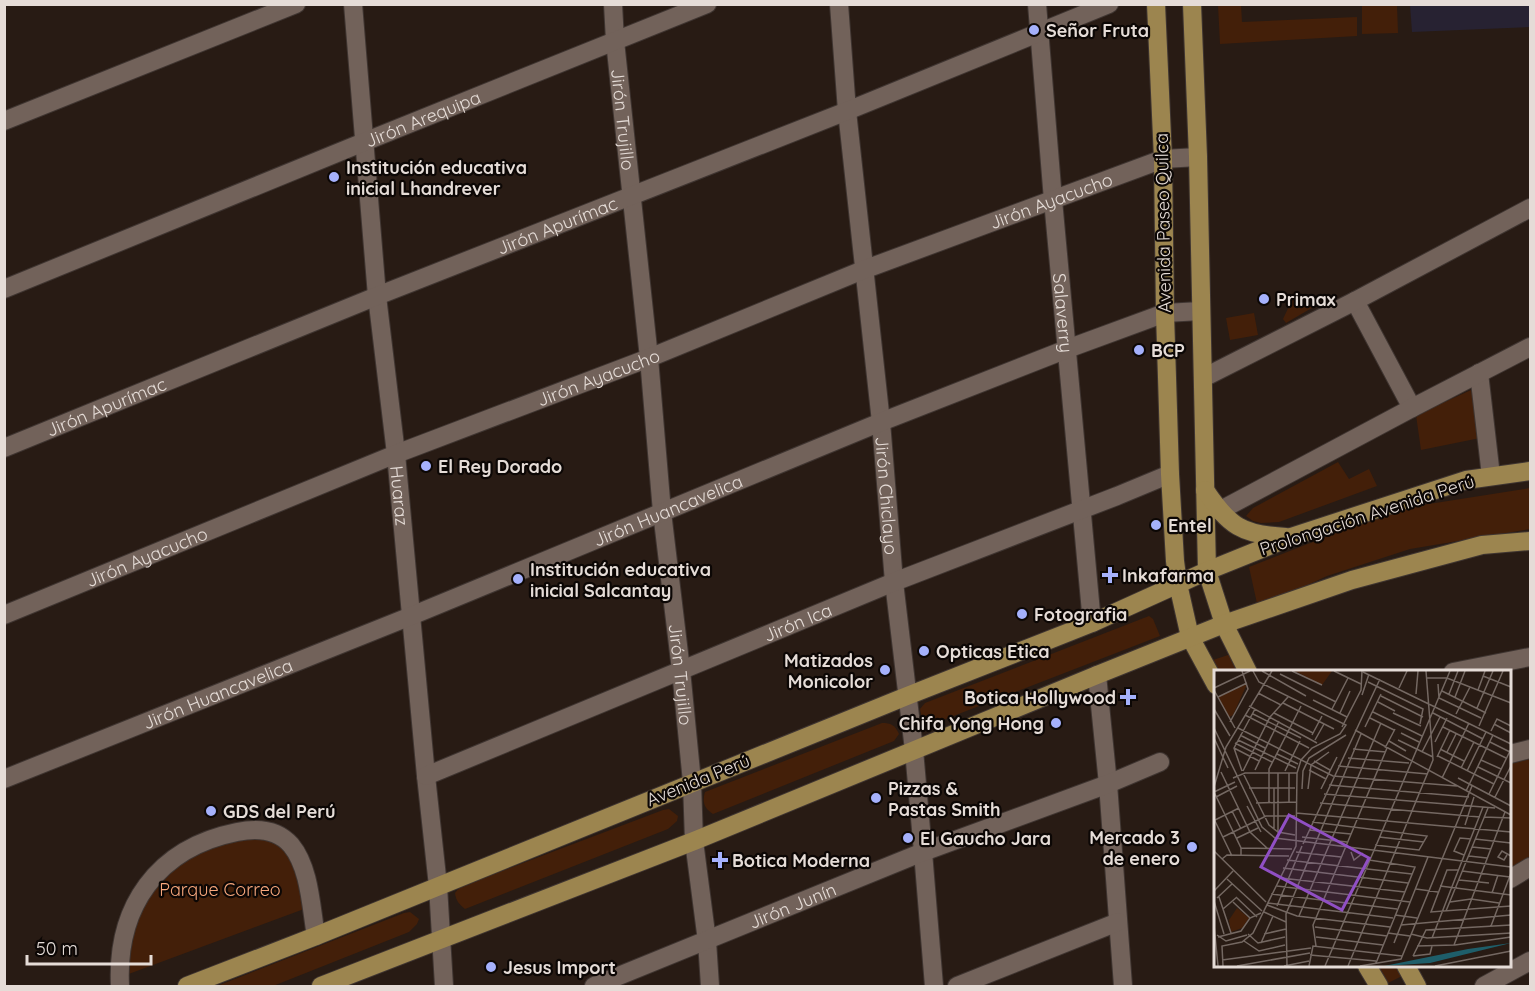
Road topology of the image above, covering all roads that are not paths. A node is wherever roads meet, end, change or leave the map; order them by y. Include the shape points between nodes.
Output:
1 (296, 4) edge
2 (353, 4) edge
3 (613, 4) edge
4 (707, 4) edge
5 (839, 4) edge
6 (1036, 4) edge
7 (1108, 4) edge
8 (1156, 4) edge
9 (1192, 4) edge
10 (1040, 33) junction
11 (615, 41) junction
12 (847, 111) junction
13 (4, 121) edge
14 (364, 141) junction
15 (1198, 157) junction
16 (1163, 159) junction
17 (631, 197) junction
18 (1053, 200) junction
19 (1530, 208) edge
20 (863, 270) junction
21 (4, 289) edge
22 (377, 296) junction
23 (1355, 301) junction
24 (1201, 311) junction
25 (1165, 313) junction
26 (1530, 347) edge
27 (1067, 349) junction
28 (649, 358) junction
29 (1479, 374) junction
30 (1203, 378) junction
31 (1412, 408) junction
32 (881, 422) junction
33 (4, 448) edge
34 (396, 454) junction
35 (1530, 471) edge
36 (1170, 474) junction
37 (1491, 476) junction
38 (1205, 490) junction
39 (1082, 509) junction
40 (1219, 511) junction
41 (662, 513) junction
42 (1291, 537) junction
43 (1530, 541) edge
44 (1207, 571) junction
45 (894, 582) junction
46 (1178, 584) junction
47 (4, 615) edge
48 (411, 616) junction
49 (1092, 623) junction
50 (1224, 624) junction
51 (1190, 637) junction
52 (1530, 657) edge
53 (681, 670) junction
54 (1247, 670) edge
55 (1463, 670) edge
56 (1097, 675) junction
57 (1214, 683) edge
58 (907, 696) junction
59 (1530, 749) edge
60 (914, 750) junction
61 (1511, 754) edge
62 (1160, 762) dead end
63 (426, 776) junction
64 (4, 779) edge
65 (692, 783) junction
66 (1108, 784) junction
67 (694, 842) junction
68 (923, 852) junction
69 (1530, 867) edge
70 (1511, 878) edge
71 (438, 886) junction
72 (1118, 922) junction
73 (316, 936) junction
74 (441, 939) junction
75 (707, 941) junction
76 (1530, 961) edge
77 (1368, 967) edge
78 (1407, 967) edge
79 (120, 987) edge
80 (187, 987) edge
81 (321, 987) edge
82 (444, 987) edge
83 (594, 987) edge
84 (710, 987) edge
85 (934, 987) edge
86 (957, 987) edge
87 (1123, 987) edge
88 (1378, 987) edge
89 (1418, 987) edge
90 (1484, 987) edge

1 - 13 street
2 - 14 street, Huaraz
3 - 11 street, Jirón Trujillo
4 - 11 street, Jirón Arequipa
5 - 12 street, Jirón Chiclayo
6 - 10 street, Salaverry
7 - 10 street, Jirón Apurímac
8 - 16 main road, Avenida Paseo Quilca
9 - 15 main road, Avenida Paseo Quilca
10 - 12 street, Jirón Apurímac
10 - 18 street, Salaverry
11 - 14 street, Jirón Arequipa
11 - 17 street, Jirón Trujillo
12 - 17 street, Jirón Apurímac
12 - 20 street, Jirón Chiclayo
14 - 21 street, Jirón Arequipa
14 - 22 street, Huaraz
15 - 16 street, Jirón Ayacucho
15 - 24 main road, Avenida Paseo Quilca
16 - 18 street, Jirón Ayacucho
16 - 25 main road, Avenida Paseo Quilca
17 - 22 street, Jirón Apurímac
17 - 28 street, Jirón Trujillo
18 - 20 street, Jirón Ayacucho
18 - 27 street, Salaverry
19 - 23 street
20 - 28 street, Jirón Ayacucho
20 - 32 street, Jirón Chiclayo
22 - 33 street, Jirón Apurímac
22 - 34 street, Huaraz
23 - 30 street
23 - 31 street
24 - 25 street, Jirón Huancavelica
24 - 30 main road, Avenida Paseo Quilca
25 - 27 street, Jirón Huancavelica
25 - 36 main road, Avenida Paseo Quilca
26 - 29 street
27 - 32 street, Jirón Huancavelica
27 - 39 street, Salaverry
28 - 34 street, Jirón Ayacucho
28 - 41 street, Jirón Trujillo
29 - 31 street
29 - 37 street
30 - 38 main road, Avenida Paseo Quilca
31 - 40 street
32 - 41 street, Jirón Huancavelica
32 - 45 street, Jirón Chiclayo
34 - 47 street, Jirón Ayacucho
34 - 48 street, Huaraz
35 - 37 main road, Prolongación Avenida Perú
36 - 39 street, Jirón Ica
36 - 46 main road, Avenida Paseo Quilca
37 - 42 main road, Prolongación Avenida Perú via 1466,480
38 - 40 main road
38 - 44 main road, Avenida Paseo Quilca
39 - 45 street, Jirón Ica
39 - 49 street, Salaverry
40 - 42 main road via 1248,531
41 - 48 street, Jirón Huancavelica
41 - 53 street, Jirón Trujillo
42 - 44 main road, Prolongación Avenida Perú
43 - 50 main road via 1482,544 1362,577
44 - 46 main road, Avenida Perú
44 - 50 main road, Avenida Paseo Quilca
45 - 53 street, Jirón Ica
45 - 58 street, Jirón Chiclayo
46 - 49 main road, Avenida Perú
46 - 51 main road, Avenida Paseo Quilca
48 - 63 street, Huaraz
48 - 64 street, Jirón Huancavelica
49 - 58 main road, Avenida Perú
50 - 51 main road
50 - 54 main road, Avenida Paseo Quilca
51 - 56 main road
51 - 57 main road, Avenida Paseo Quilca
52 - 55 street
53 - 63 street, Jirón Ica
53 - 65 street, Jirón Trujillo
56 - 60 main road
56 - 66 street
58 - 60 street, Jirón Chiclayo
58 - 65 main road, Avenida Perú
59 - 61 street
60 - 67 main road
60 - 68 street, Jirón Chiclayo
62 - 66 street, Jirón Junín
63 - 71 street, Huaraz
65 - 67 street, Jirón Trujillo
65 - 71 main road, Avenida Perú
66 - 68 street, Jirón Junín
66 - 72 street
67 - 74 main road
67 - 75 street, Jirón Trujillo
68 - 75 street, Jirón Junín
68 - 85 street, Jirón Chiclayo
69 - 70 street
71 - 73 main road, Avenida Perú
71 - 74 street, Huaraz
72 - 86 street
72 - 87 street
73 - 79 street via 305,873 290,844 278,834 262,830 217,836 177,856 146,887 134,906 122,944
73 - 80 main road, Avenida Perú
74 - 81 main road
74 - 82 street, Huaraz
75 - 83 street, Jirón Junín
75 - 84 street, Jirón Trujillo
76 - 90 street
77 - 88 main road
78 - 89 main road

